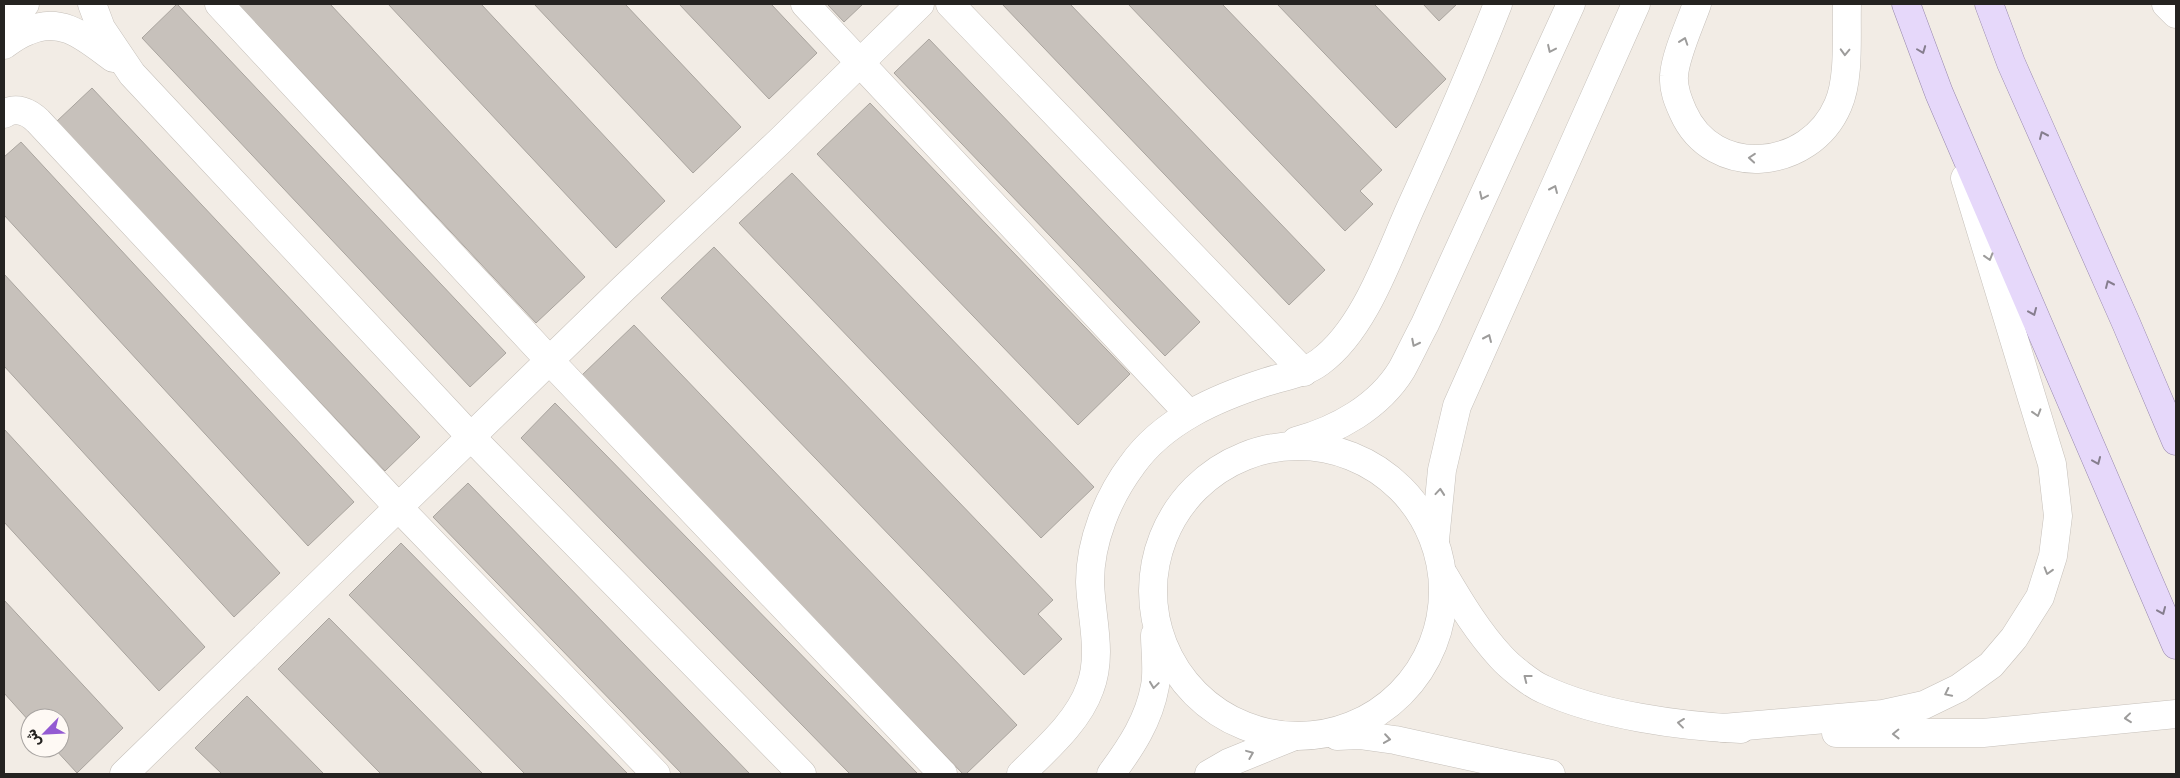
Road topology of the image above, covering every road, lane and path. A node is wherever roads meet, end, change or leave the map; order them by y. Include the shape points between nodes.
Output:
1 (25, 4) edge
2 (54, 4) edge
3 (92, 4) edge
4 (219, 4) edge
5 (805, 4) edge
6 (920, 4) edge
7 (950, 4) edge
8 (1498, 4) edge
9 (1570, 4) edge
10 (1636, 4) edge
11 (1642, 4) edge
12 (1697, 4) edge
13 (1847, 4) edge
14 (1906, 4) edge
15 (1989, 4) edge
16 (2166, 4) edge
17 (2176, 14) edge
18 (4, 24) edge
19 (86, 38) junction
20 (4, 45) edge
21 (861, 62) junction
22 (1610, 65) junction
23 (132, 74) junction
24 (1939, 93) junction
25 (4, 114) edge
26 (2126, 323) junction
27 (550, 361) junction
28 (1304, 372) junction
29 (2176, 396) edge
30 (1189, 414) junction
31 (471, 436) junction
32 (2176, 441) edge
33 (1283, 445) junction
34 (398, 507) junction
35 (1435, 540) junction
36 (1444, 575) junction
37 (1155, 619) junction
38 (2176, 645) edge
39 (2176, 714) edge
40 (1723, 728) junction
41 (1321, 736) junction
42 (1292, 737) junction
43 (124, 774) edge
44 (656, 774) edge
45 (802, 774) edge
46 (943, 774) edge
47 (1021, 774) edge
48 (1111, 774) edge
49 (1209, 774) edge
50 (1551, 774) edge

1 - 18 street
2 - 19 street
3 - 23 street via 101,28
4 - 27 street
5 - 21 street
6 - 21 street
7 - 28 street
8 - 28 street via 1429,167 1356,324 1331,354
9 -> 33 street via 1425,324 1401,370 1380,396 1353,417 1323,434
10 - 22 street
11 - 22 street
13 -> 12 street via 1844,78 1839,104 1827,125 1811,142 1768,159 1727,154 1705,142 1688,124 1676,96 1674,76
14 -> 24 main road
26 -> 15 main road via 2011,63
16 - 17 street
19 - 20 street via 65,26 48,26 28,30
19 - 23 street
21 - 27 street
21 - 30 street
35 -> 22 street via 1442,470 1457,406
23 - 31 street
24 -> 38 main road
24 -> 40 street via 2052,464 2058,516 2053,556 2040,597 2014,638 1991,665 1959,688 1924,705 1882,714
25 - 34 street via 20,110 30,113
26 - 29 main road
26 - 32 main road
27 - 31 street
27 - 46 street
28 - 30 street via 1246,388
30 - 47 street via 1157,437 1132,464 1103,518 1094,548 1090,581 1096,656 1091,687 1077,715
31 - 34 street
31 - 45 street
33 - 35 street via 1331,448 1375,467 1411,498
33 - 37 street via 1236,458 1197,485 1168,524 1154,570
34 - 43 street
34 - 44 street
35 - 36 street
40 -> 36 street via 1650,719 1593,707 1541,689 1502,658 1473,623
36 - 41 street via 1442,620 1427,662 1399,697 1363,722
37 - 42 street via 1172,664 1203,702 1244,727
37 -> 48 street via 1156,684 1147,717
39 -> 40 street via 1984,733 1858,734
41 - 42 street
41 -> 50 street via 1359,735 1395,740
49 -> 42 street

